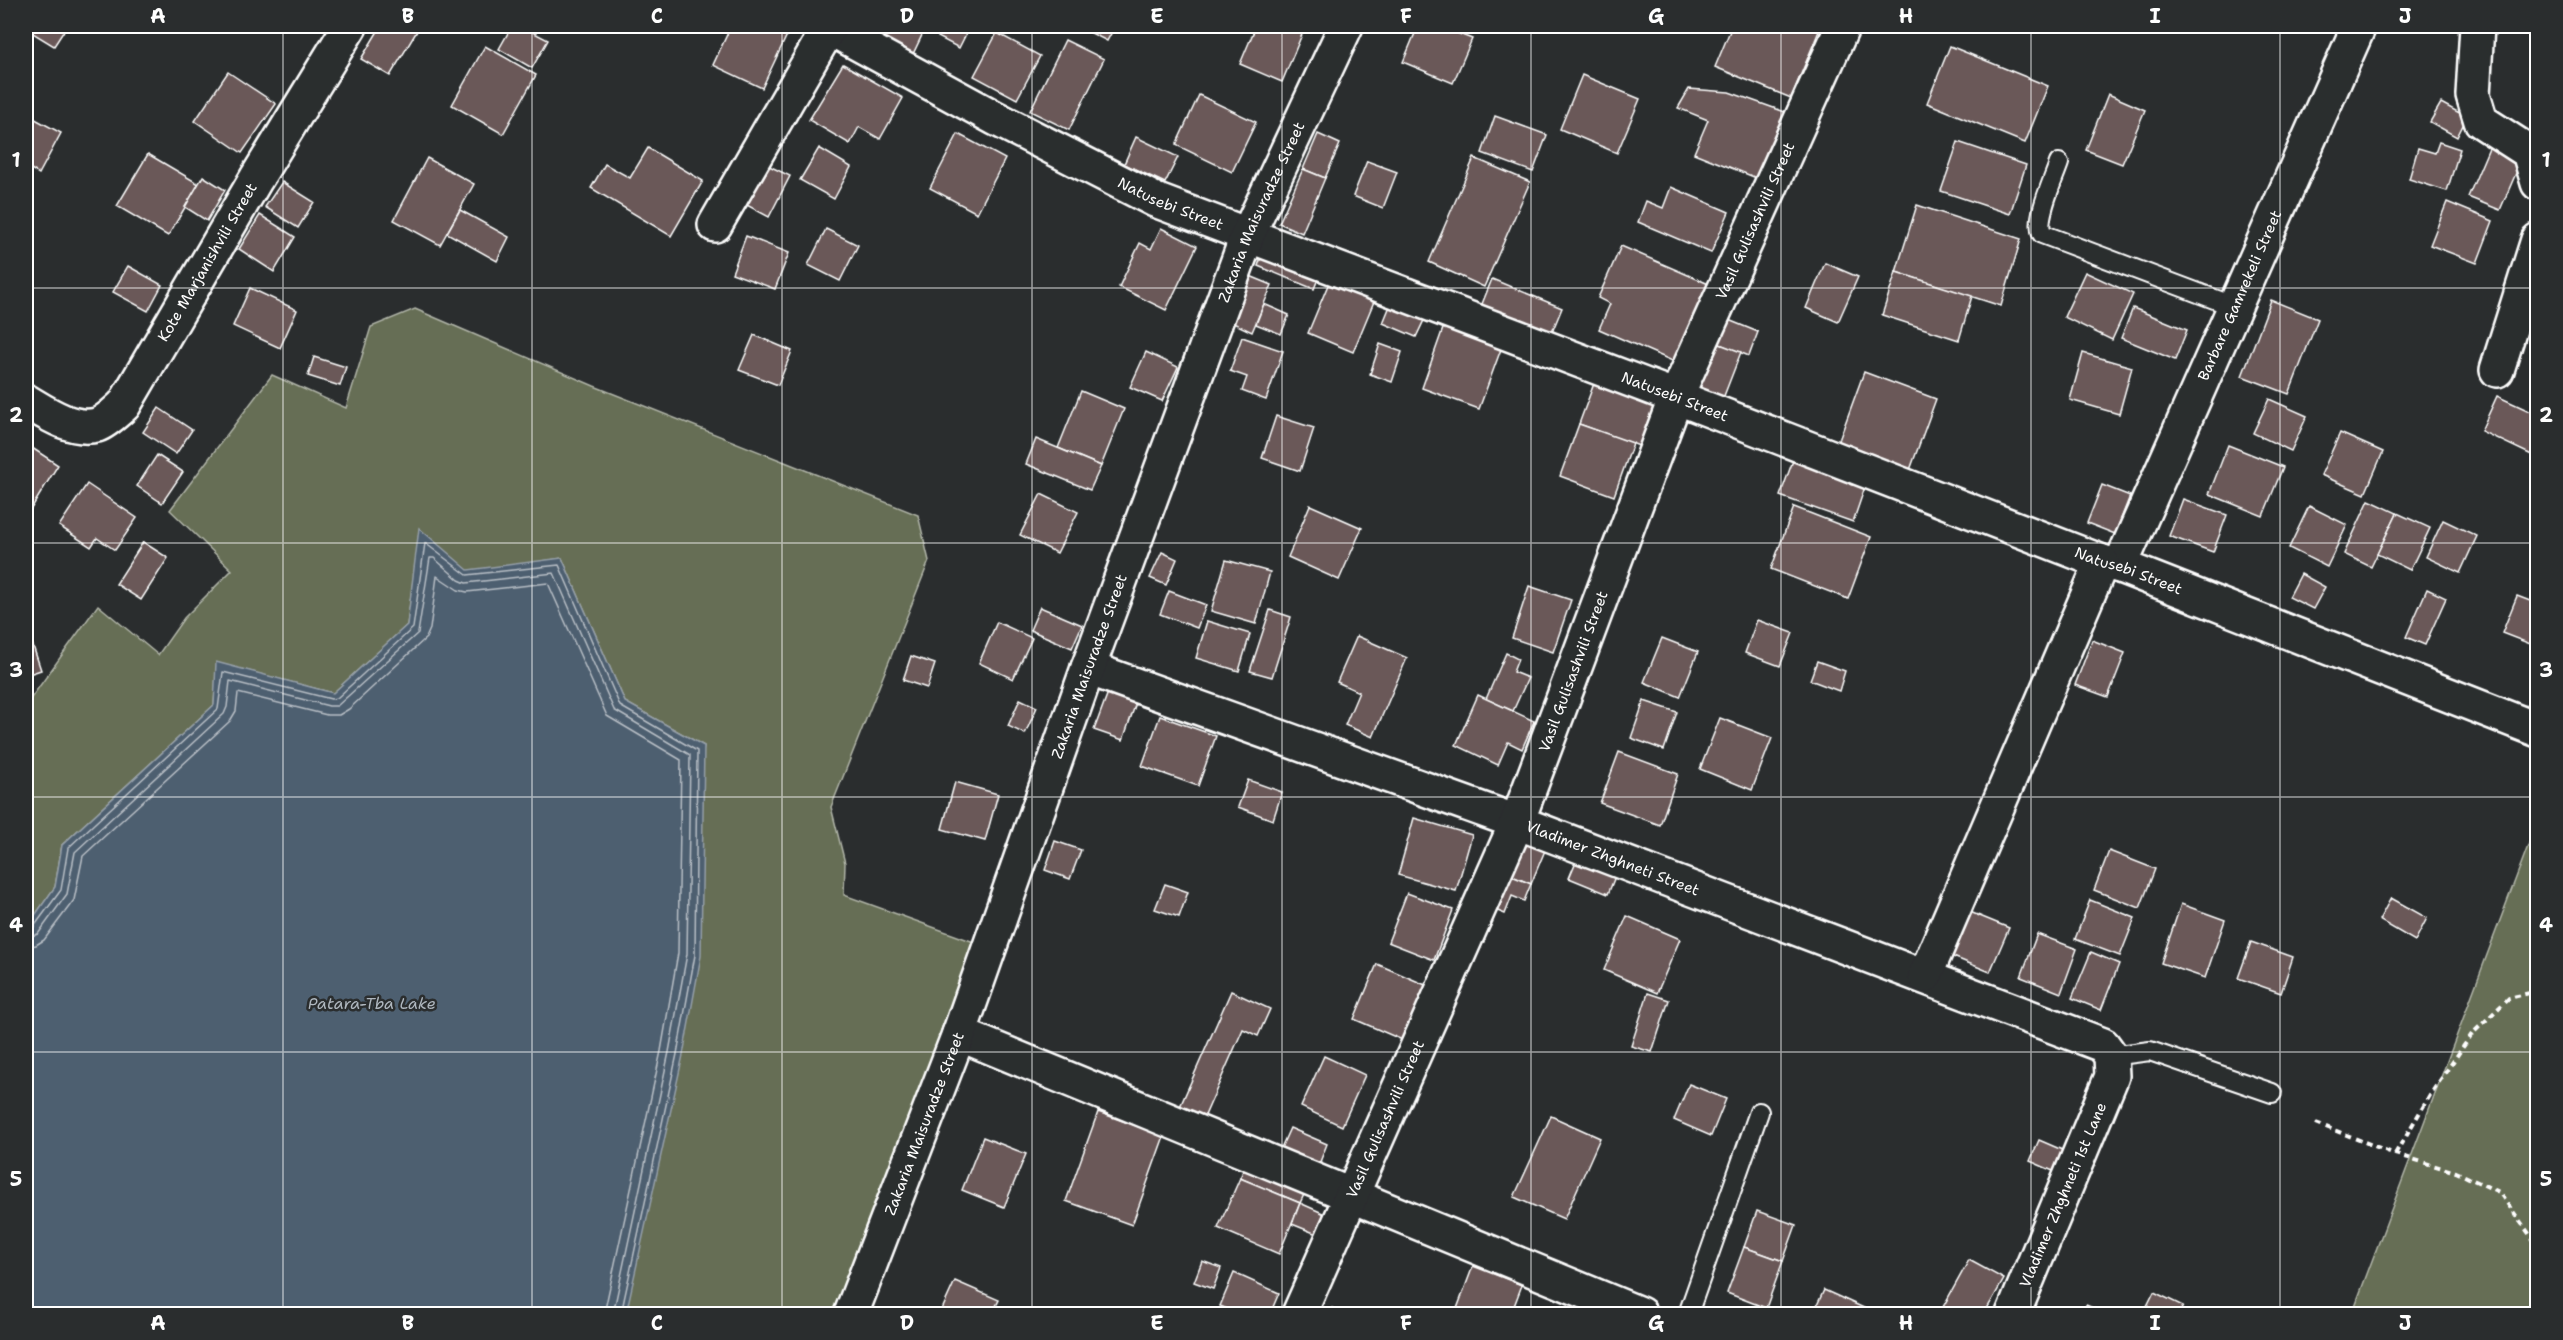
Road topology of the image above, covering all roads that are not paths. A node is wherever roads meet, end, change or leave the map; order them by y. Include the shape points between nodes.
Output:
1 (350, 26) edge
2 (828, 26) edge
3 (1346, 26) edge
4 (1843, 26) edge
5 (2359, 26) edge
6 (2477, 26) edge
7 (2059, 163) dead end
8 (2538, 183) edge
9 (715, 225) dead end
10 (1248, 234) junction
11 (2538, 240) edge
12 (2233, 306) junction
13 (2497, 370) dead end
14 (1676, 397) junction
15 (26, 400) edge
16 (2111, 564) junction
17 (1088, 668) junction
18 (2538, 730) edge
19 (1517, 822) junction
20 (1925, 976) junction
21 (958, 1034) junction
22 (2112, 1066) junction
23 (2272, 1093) dead end
24 (1758, 1112) dead end
25 (1353, 1194) junction
26 (851, 1314) edge
27 (1299, 1314) edge
28 (1640, 1314) edge
29 (1688, 1314) edge
30 (2013, 1314) edge

1 - 15 street, Kote Marjanishvili Street via 124,405 99,424 82,426 53,418
2 - 9 street
2 - 10 street, Natusebi Street via 1155,200
3 - 10 street, Zakaria Maisuradze Street
4 - 14 street, Vasil Gulisashvili Street
5 - 12 street, Barbare Gamrekeli Street
6 - 8 street via 2473,95 2481,121 2529,152
7 - 12 lane via 2041,215 2042,234
10 - 14 street, Natusebi Street
10 - 17 street, Zakaria Maisuradze Street
11 - 13 street
12 - 16 street, Barbare Gamrekeli Street
14 - 16 street, Natusebi Street
14 - 19 street, Vasil Gulisashvili Street
16 - 18 street, Natusebi Street
16 - 20 street, Barbare Gamrekeli Street
17 - 19 street, Vladimer Zhghneti Street
17 - 21 street, Zakaria Maisuradze Street
19 - 20 street, Vladimer Zhghneti Street
19 - 25 street, Vasil Gulisashvili Street
20 - 22 street, Vladimer Zhghneti Street via 2103,1045
21 - 25 street
21 - 26 street, Zakaria Maisuradze Street
22 - 23 lane via 2150,1051
22 - 30 street, Vladimer Zhghneti 1st Lane
24 - 29 lane
25 - 27 street, Vasil Gulisashvili Street
25 - 28 street

